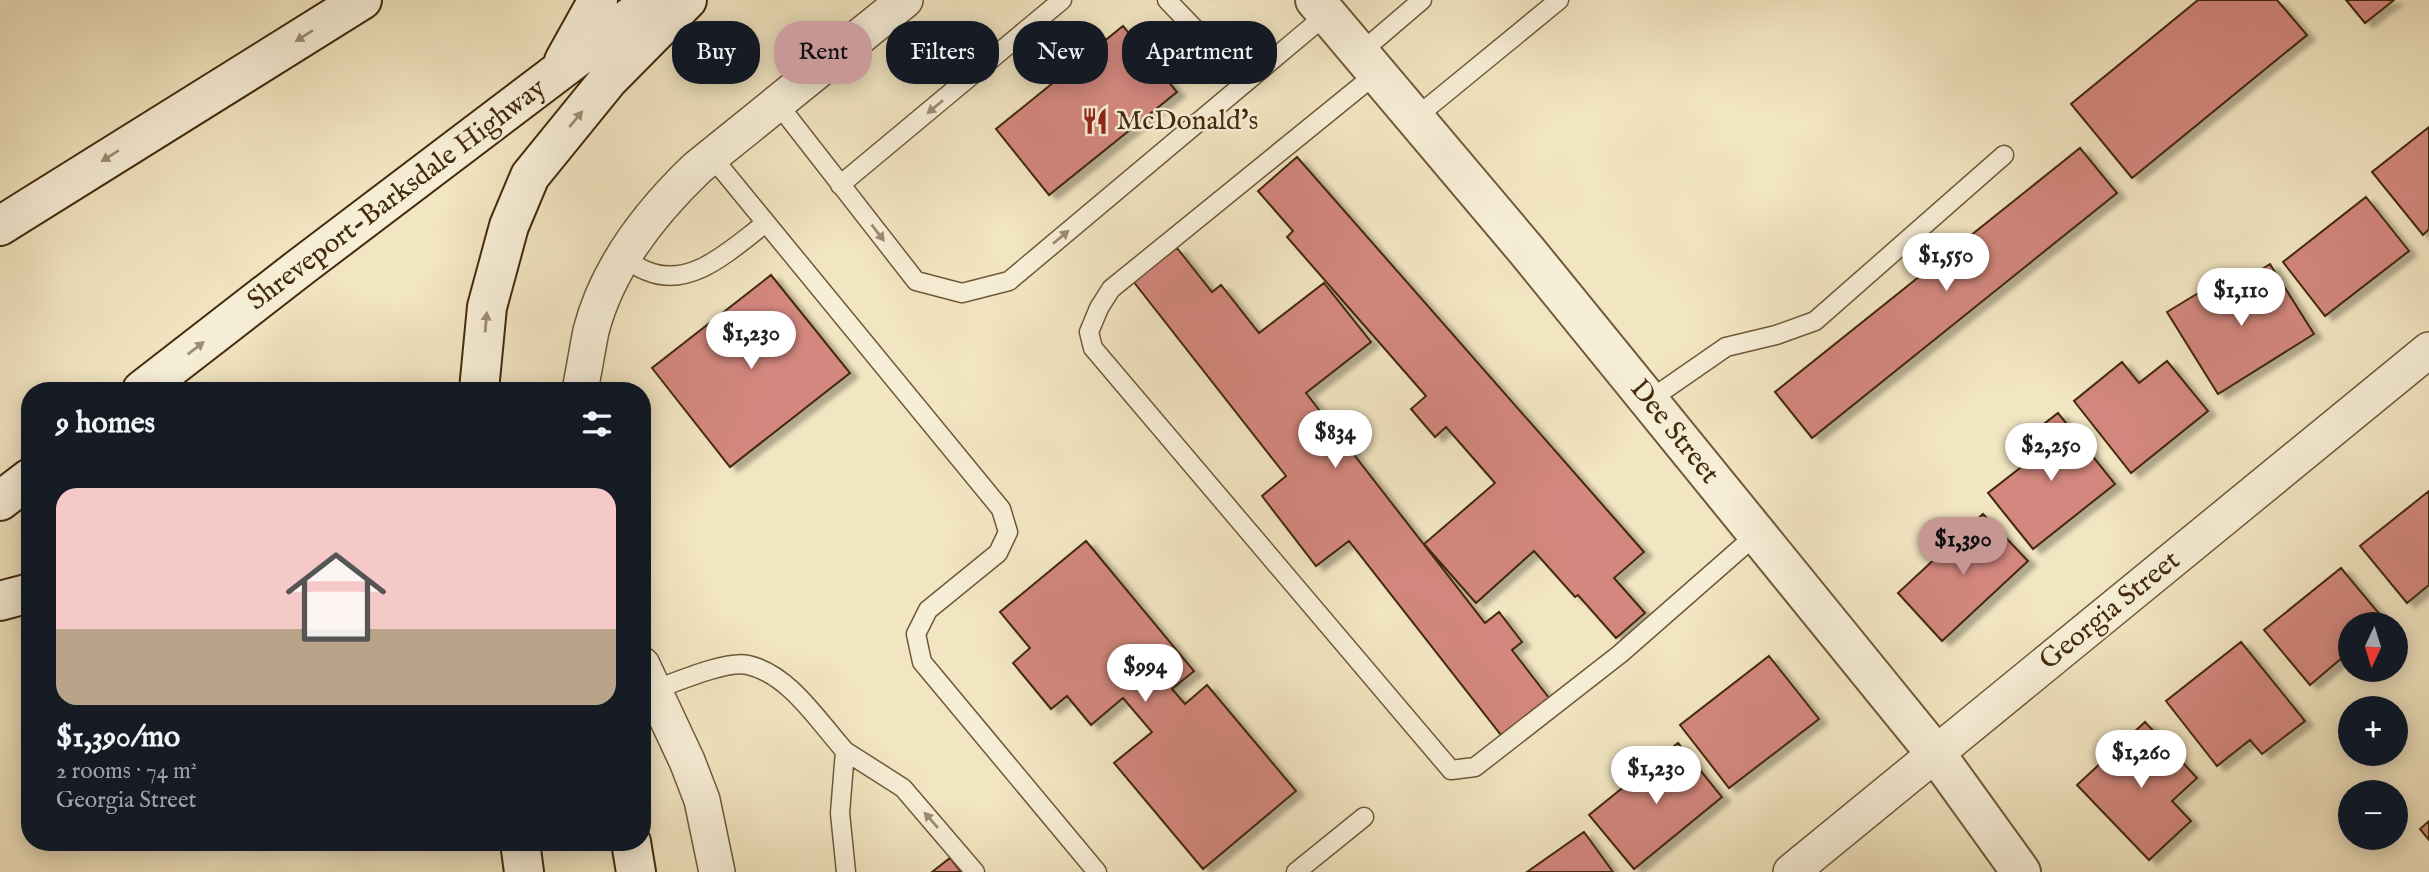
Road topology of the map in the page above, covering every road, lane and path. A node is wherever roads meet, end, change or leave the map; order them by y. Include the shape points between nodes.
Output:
1 (362, 0) edge
2 (598, 0) edge
3 (653, 0) edge
4 (687, 0) edge
5 (905, 0) edge
6 (1062, 0) edge
7 (1167, 0) edge
8 (1422, 0) edge
9 (1559, 0) edge
10 (1321, 7) edge
11 (1188, 21) edge
12 (1277, 50) edge
13 (1368, 63) junction
14 (556, 75) junction
15 (1241, 84) edge
16 (778, 104) junction
17 (1415, 118) junction
18 (2004, 155) dead end
19 (712, 157) junction
20 (840, 185) junction
21 (766, 223) junction
22 (0, 226) edge
23 (623, 257) junction
24 (2429, 350) edge
25 (152, 382) edge
26 (480, 382) edge
27 (582, 382) edge
28 (1648, 401) junction
29 (21, 485) edge
30 (0, 501) edge
31 (1757, 534) junction
32 (21, 595) edge
33 (0, 601) edge
34 (651, 678) edge
35 (651, 684) edge
36 (845, 751) junction
37 (1936, 754) junction
38 (1364, 817) dead end
39 (521, 851) edge
40 (632, 851) edge
41 (524, 872) edge
42 (636, 872) edge
43 (718, 872) edge
44 (846, 872) edge
45 (975, 872) edge
46 (1097, 872) edge
47 (1296, 872) edge
48 (1791, 872) edge
49 (2021, 872) edge

1 -> 22 main road
2 - 14 main road
3 - 14 main road, Shreveport-Barksdale Highway
26 -> 4 main road via 487,307 509,226 530,176 608,80
5 - 16 street
6 -> 20 lane
7 - 11 lane
8 - 13 lane
9 - 17 lane
10 - 12 lane
10 - 13 main road, Dee Street
13 - 17 main road, Dee Street
13 - 31 lane via 1111,289 1089,332 1093,348 1451,770 1475,767 1620,654
25 -> 14 main road, Shreveport-Barksdale Highway
20 -> 15 lane via 916,281 962,293 1009,281
16 - 19 street
16 - 20 lane
17 - 28 main road, Dee Street
18 - 28 lane via 1815,321 1726,347
19 - 21 lane
19 - 23 street via 669,195
21 - 23 lane via 707,266 679,276 648,272
21 - 46 lane via 1001,509 1008,532 998,554 928,610 916,634 922,662
23 - 27 street via 592,330
24 - 37 street, Georgia Street
28 - 31 main road, Dee Street
29 - 30 main road
31 - 37 main road, Dee Street
32 - 33 main road
34 - 36 lane via 747,664 782,680
35 - 43 street via 702,800
36 - 44 lane via 840,813
45 -> 36 lane via 903,788
37 - 48 street, Georgia Street
37 - 49 main road, Dee Street
38 - 47 lane
39 - 41 main road
40 - 42 main road

